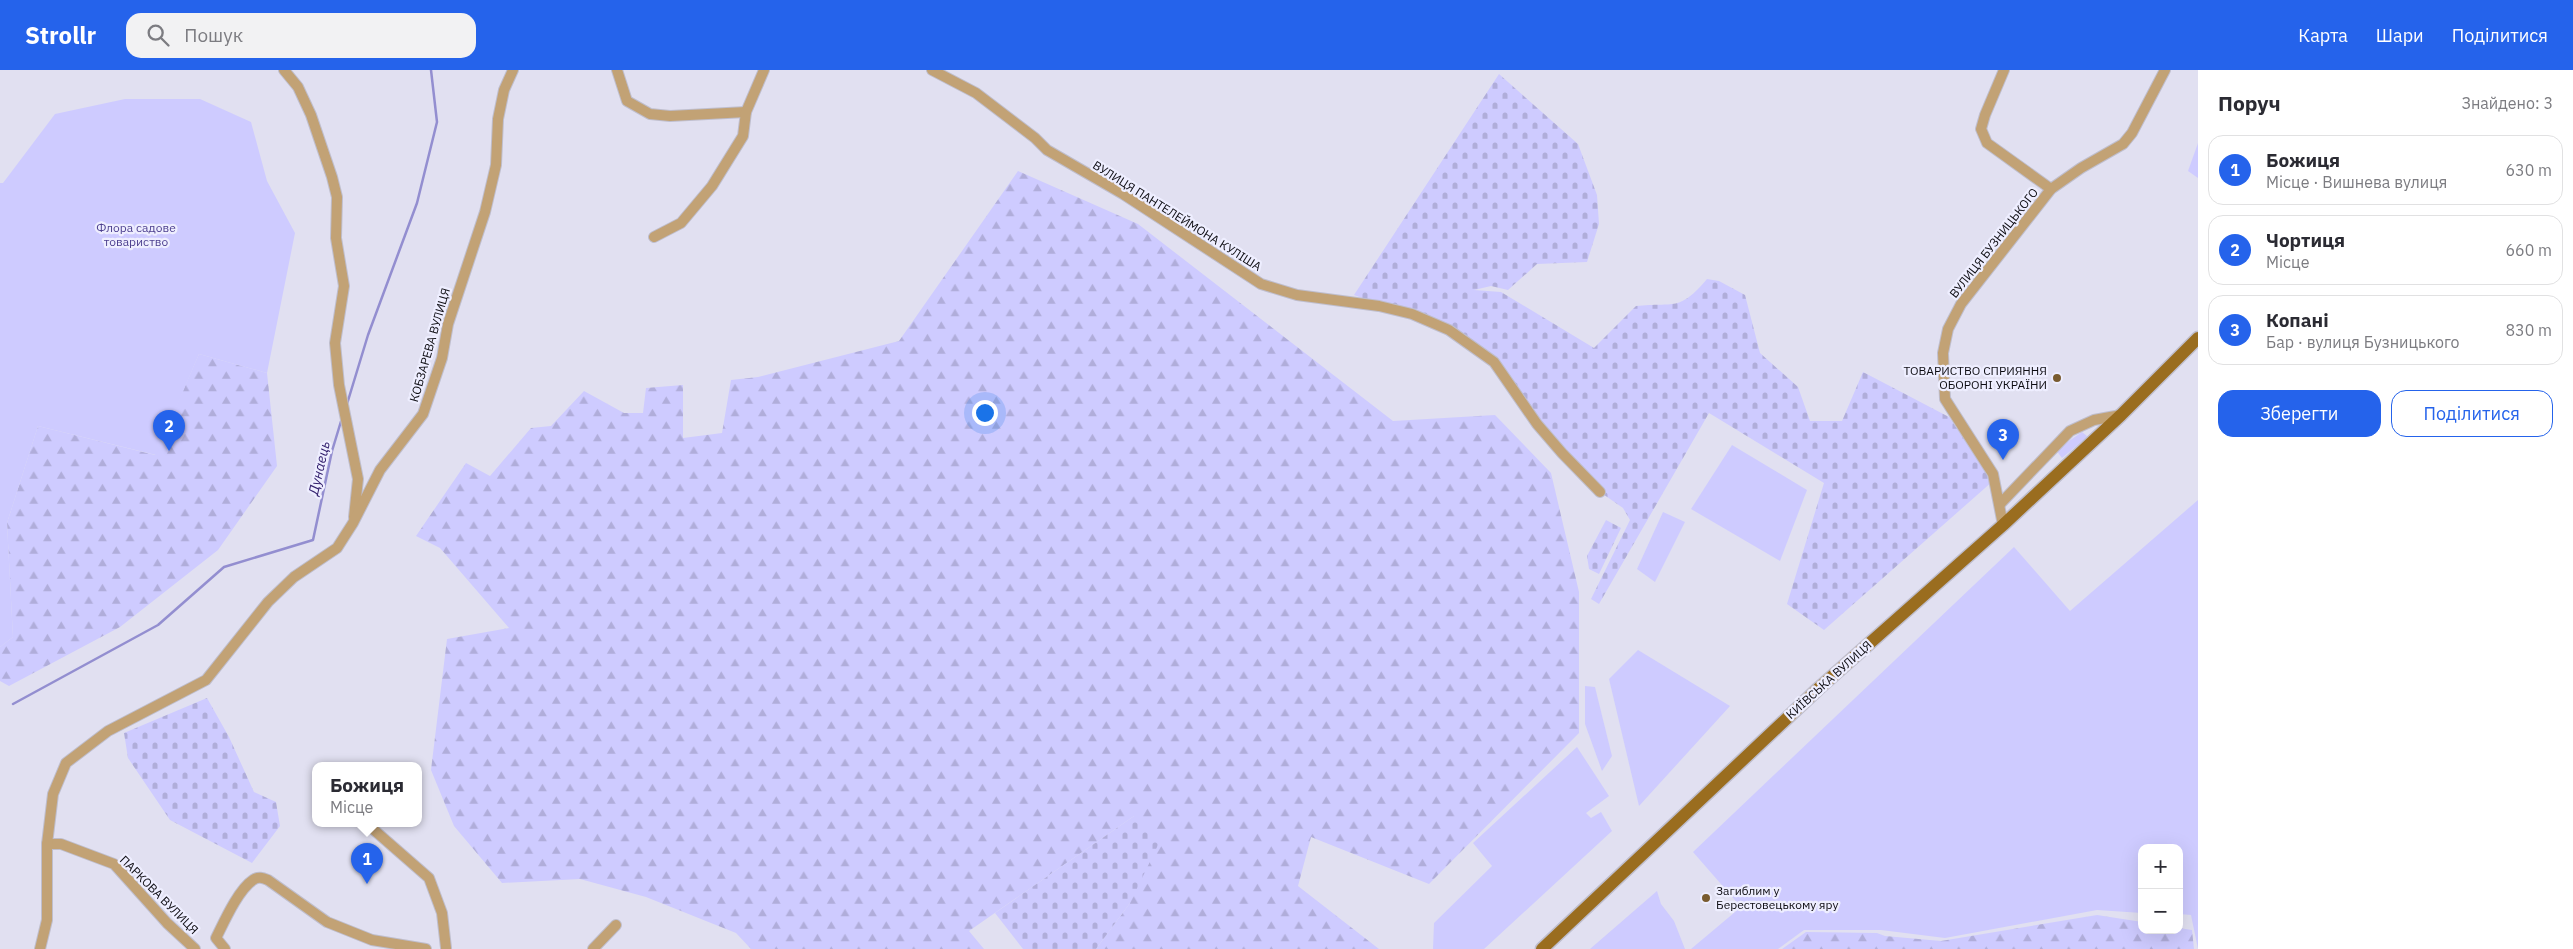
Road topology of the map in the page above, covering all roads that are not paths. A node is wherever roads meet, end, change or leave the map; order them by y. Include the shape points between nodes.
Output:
1 (284, 70) edge
2 (513, 70) edge
3 (617, 70) edge
4 (764, 70) edge
5 (932, 70) edge
6 (2004, 70) edge
7 (2165, 70) edge
8 (746, 112) junction
9 (2050, 189) junction
10 (654, 236) dead end
11 (2198, 338) edge
12 (2121, 415) junction
13 (1600, 492) dead end
14 (2000, 504) junction
15 (353, 523) junction
16 (2003, 525) junction
17 (371, 827) edge
18 (48, 844) junction
19 (616, 925) dead end
20 (40, 949) edge
21 (195, 949) edge
22 (225, 949) edge
23 (426, 949) edge
24 (443, 949) edge
25 (593, 949) edge
26 (1542, 949) edge

1 - 15 street via 298,87 311,115 337,197 336,238 344,286 335,343 339,385 358,479
2 - 15 street, КОБЗАРЕВА ВУЛИЦЯ via 504,90 498,119 496,165 485,212 423,414 380,470
3 - 8 street via 627,102 650,114 700,116
4 - 8 street
5 - 13 street, ВУЛИЦЯ ПАНТЕЛЕЙМОНА КУЛІША via 976,93 1047,150 1123,194 1261,284 1297,295 1379,306 1412,314 1449,330 1494,362 1537,424
6 - 9 street via 1981,129 1987,143
7 - 9 street, ВУЛИЦЯ БУЗНИЦЬКОГО via 2132,134 2123,144
8 - 10 street via 743,136 712,186 680,223
9 - 14 street, ВУЛИЦЯ БУЗНИЦЬКОГО via 1961,304 1948,329 1943,353 1945,399 1994,474
11 - 12 main road, КИЇВСЬКА ВУЛИЦЯ
12 - 14 street via 2094,420 2070,431
12 - 16 main road, КИЇВСЬКА ВУЛИЦЯ
14 - 16 street, ВУЛИЦЯ БУЗНИЦЬКОГО
15 - 18 street, КОБЗАРЕВА ВУЛИЦЯ via 337,548 294,577 268,602 206,680 108,731 66,763 53,794
16 - 26 main road, КИЇВСЬКА ВУЛИЦЯ via 1818,689
17 - 24 street via 429,878 442,913
18 - 20 street, КОБЗАРЕВА ВУЛИЦЯ via 47,920
18 - 21 street, ПАРКОВА ВУЛИЦЯ via 61,844 114,864
19 - 25 street
22 - 23 street via 216,938 242,892 260,877 327,922 372,940

